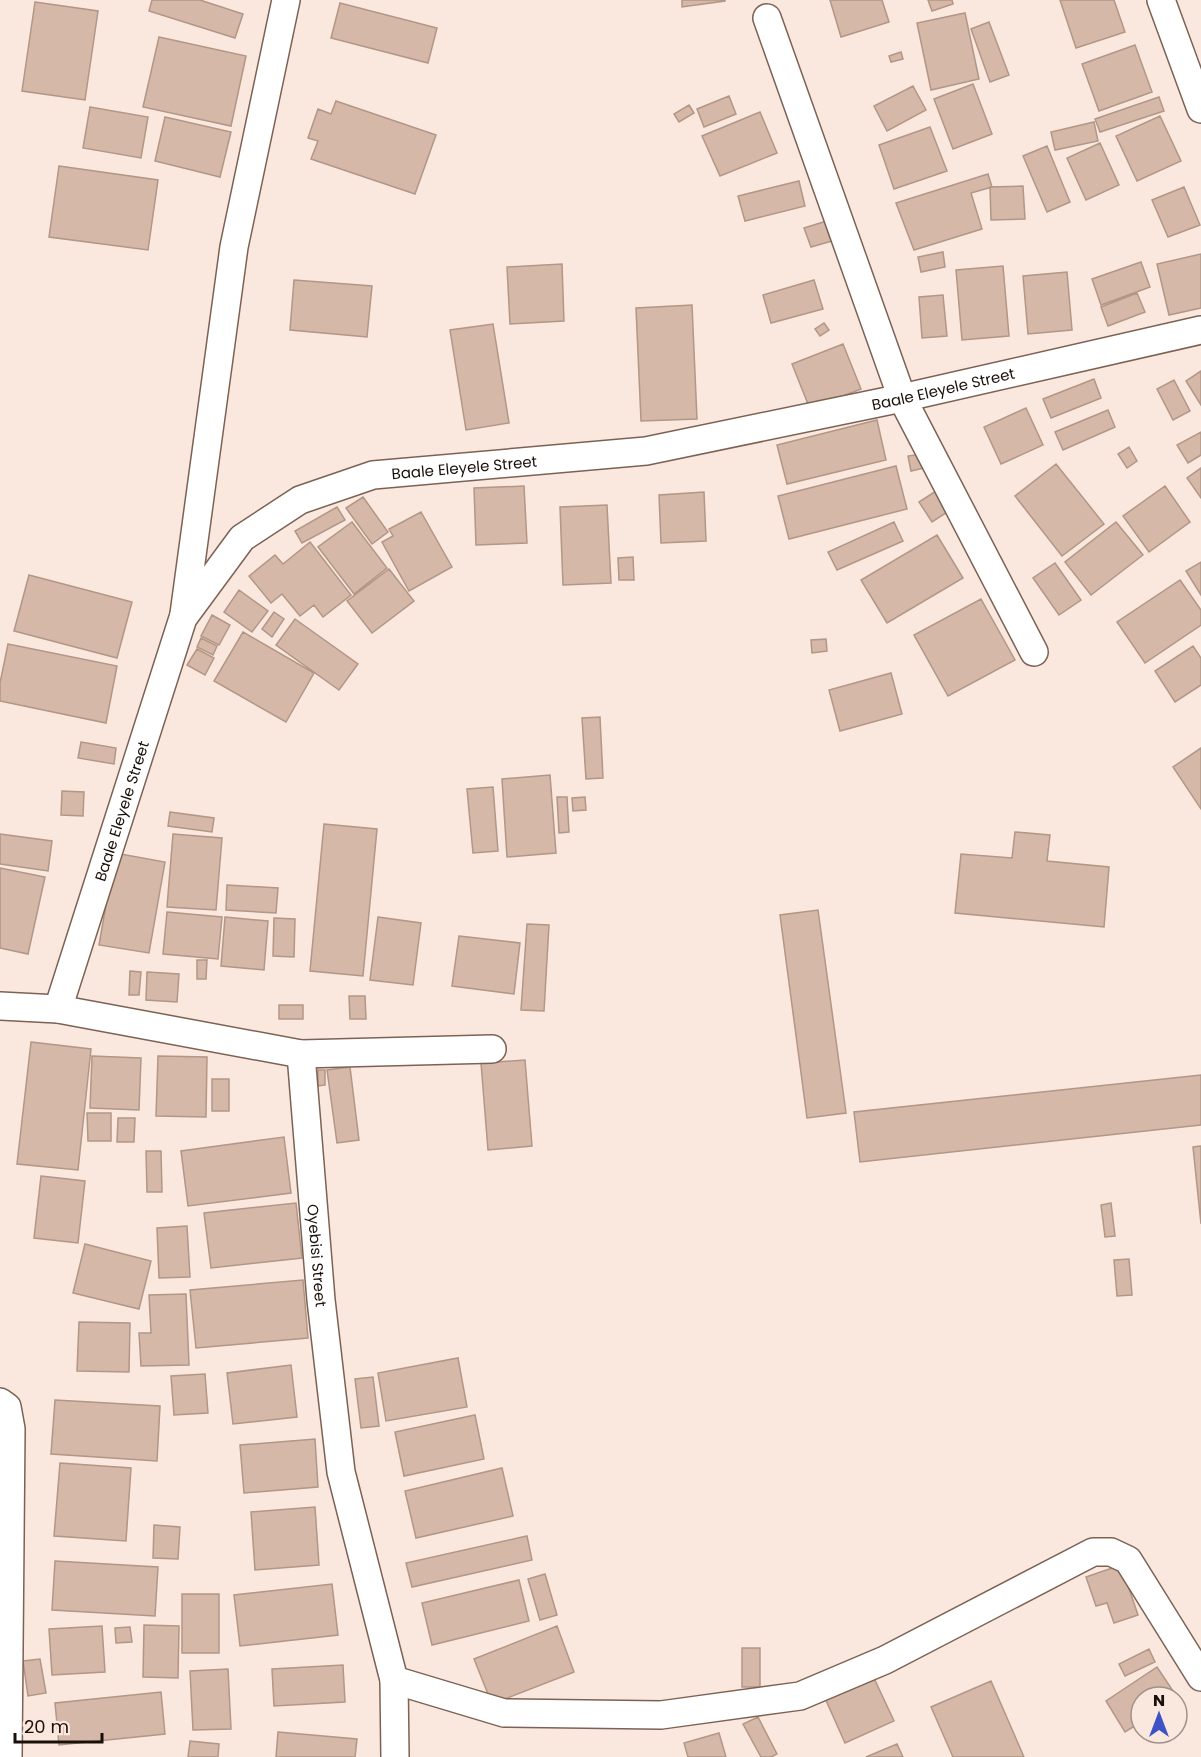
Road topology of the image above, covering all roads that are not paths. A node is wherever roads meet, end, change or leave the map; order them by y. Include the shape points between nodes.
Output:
1 (286, 0) edge
2 (1161, 0) edge
3 (767, 18) dead end
4 (1201, 109) edge
5 (1201, 330) edge
6 (902, 398) junction
7 (183, 618) junction
8 (1034, 652) dead end
9 (0, 1006) edge
10 (58, 1009) junction
11 (492, 1049) dead end
12 (301, 1054) junction
13 (0, 1402) edge
14 (1201, 1677) edge
15 (394, 1680) junction
16 (5, 1750) edge
17 (395, 1757) edge

1 - 7 street via 234,247
2 - 4 street
3 - 6 street
5 - 6 street, Baale Eleyele Street
6 - 7 street, Baale Eleyele Street via 646,451 374,475 300,500 242,538
6 - 8 street
7 - 10 street, Baale Eleyele Street
9 - 10 street
10 - 12 street
11 - 12 street
12 - 15 street, Oyebisi Street via 321,1300 341,1472
13 - 16 street via 7,1407 11,1429
14 - 15 street via 1128,1560 1111,1552 1093,1552 885,1660 800,1696 661,1715 504,1713
15 - 17 street, Oyebisi Street

